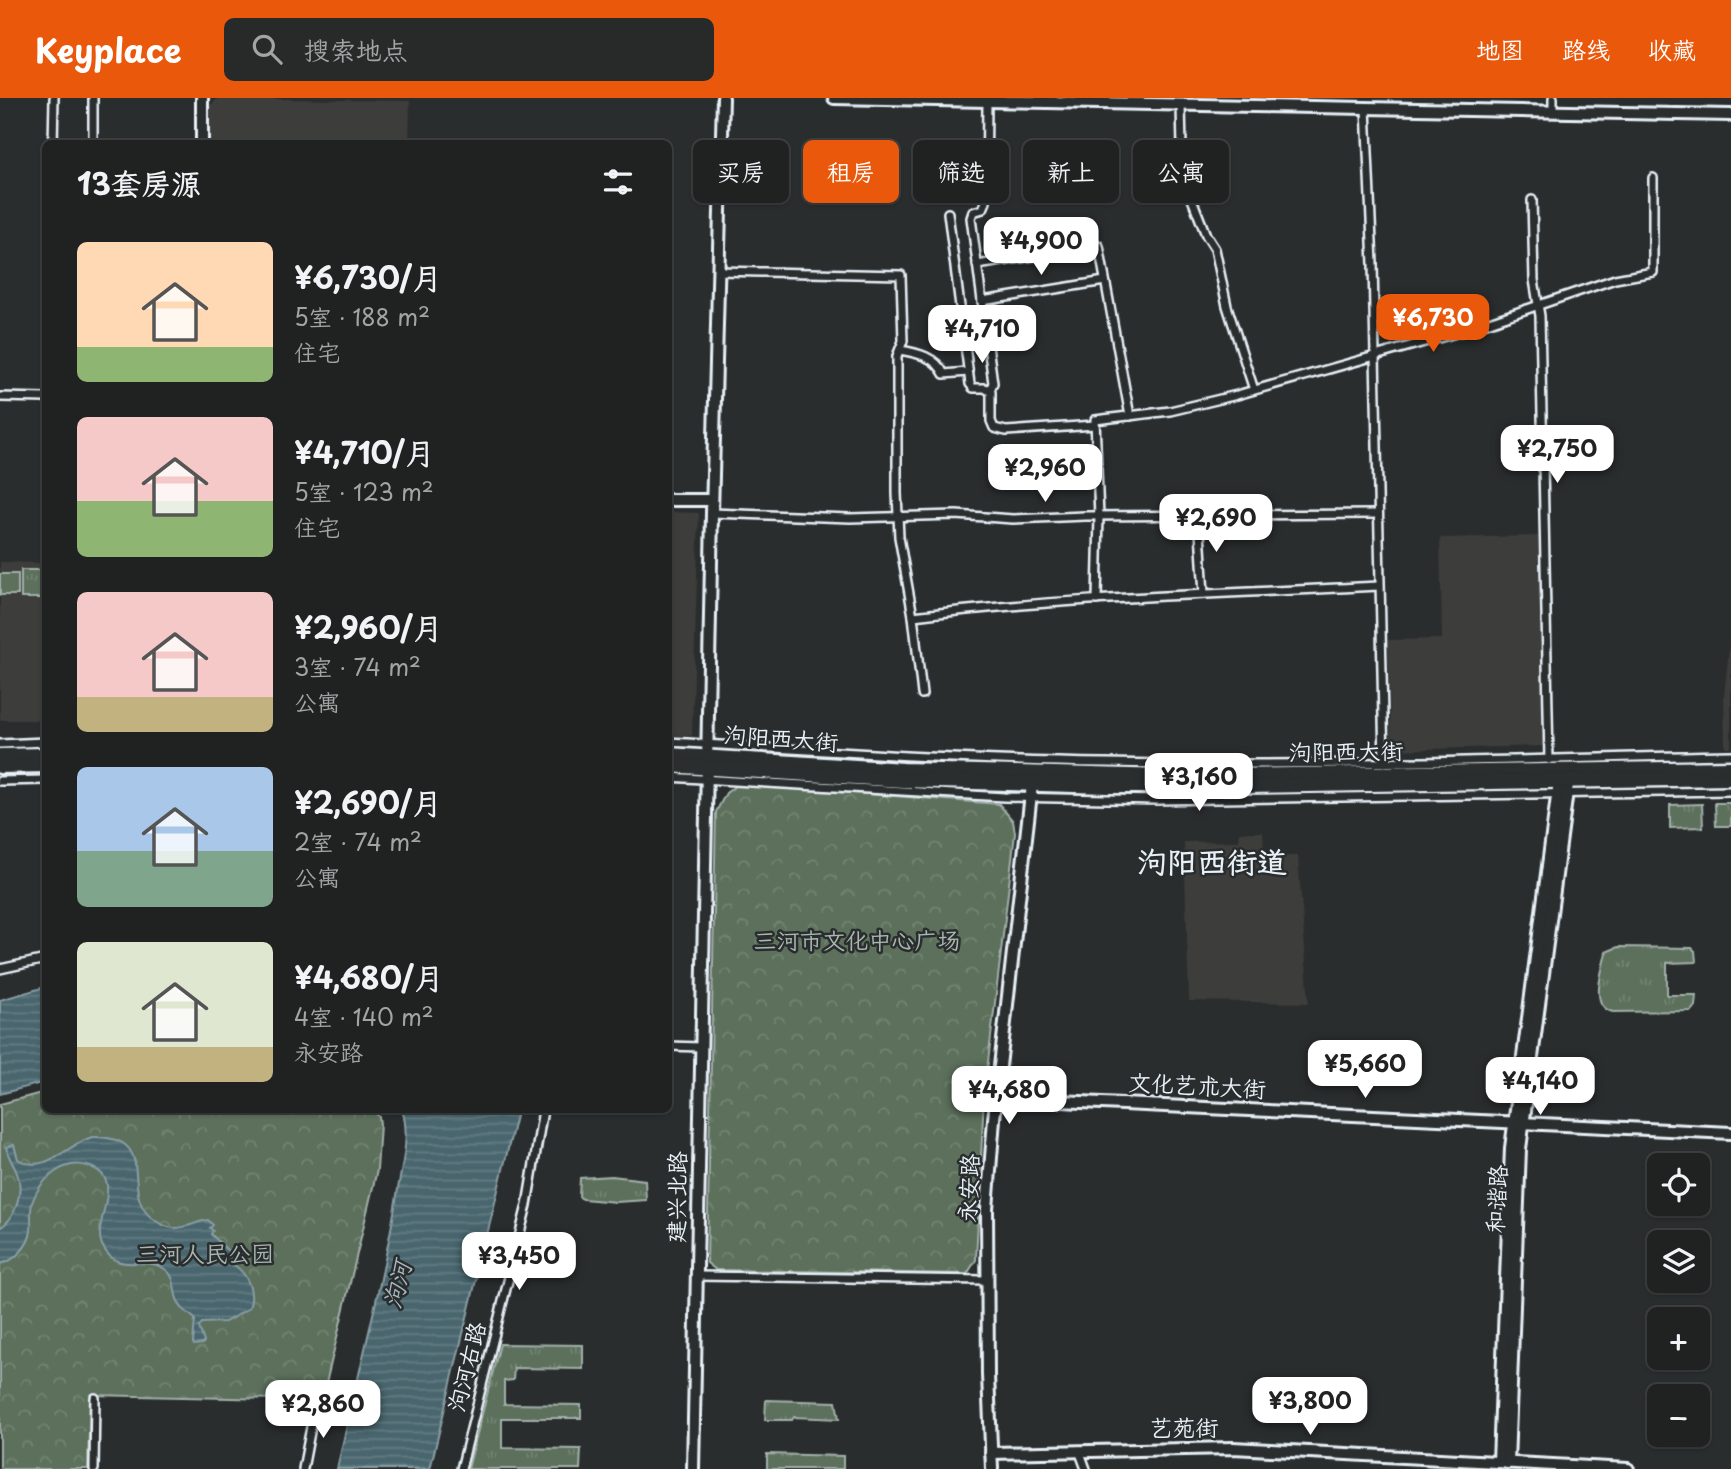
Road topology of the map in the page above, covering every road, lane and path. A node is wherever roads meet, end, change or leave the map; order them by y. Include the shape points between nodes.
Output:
1 (54, 98) edge
2 (93, 98) edge
3 (202, 98) edge
4 (723, 98) edge
5 (834, 98) edge
6 (1553, 98) edge
7 (1111, 101) edge
8 (987, 102) junction
9 (1181, 105) junction
10 (1366, 108) junction
11 (1553, 112) junction
12 (1731, 115) edge
13 (53, 140) edge
14 (93, 140) edge
15 (202, 140) edge
16 (1653, 178) dead end
17 (1532, 200) dead end
18 (948, 213) dead end
19 (977, 265) junction
20 (718, 271) junction
21 (1105, 281) junction
22 (982, 301) junction
23 (1538, 305) junction
24 (900, 350) junction
25 (1375, 356) junction
26 (968, 372) junction
27 (990, 390) junction
28 (1254, 390) junction
29 (0, 397) edge
30 (42, 398) edge
31 (1130, 416) junction
32 (1095, 425) junction
33 (672, 499) edge
34 (712, 500) junction
35 (712, 513) junction
36 (1377, 514) junction
37 (898, 516) junction
38 (1099, 516) junction
39 (1199, 516) junction
40 (1379, 586) junction
41 (1204, 594) junction
42 (1097, 600) junction
43 (913, 616) junction
44 (922, 694) dead end
45 (42, 742) edge
46 (0, 744) edge
47 (672, 744) edge
48 (42, 755) edge
49 (1731, 755) edge
50 (0, 756) edge
51 (672, 756) edge
52 (707, 762) junction
53 (42, 765) edge
54 (672, 765) edge
55 (0, 766) edge
56 (1384, 768) junction
57 (1731, 768) edge
58 (672, 775) edge
59 (1560, 778) junction
60 (1731, 778) edge
61 (42, 780) edge
62 (0, 781) edge
63 (1031, 791) junction
64 (1731, 791) edge
65 (42, 960) edge
66 (0, 969) edge
67 (672, 1046) edge
68 (701, 1047) junction
69 (997, 1098) junction
70 (542, 1113) edge
71 (1519, 1123) junction
72 (1731, 1133) edge
73 (696, 1276) junction
74 (987, 1280) junction
75 (95, 1398) dead end
76 (315, 1406) dead end
77 (1079, 1450) junction
78 (991, 1453) junction
79 (1504, 1463) junction
80 (1444, 1464) edge
81 (94, 1469) edge
82 (303, 1469) edge
83 (461, 1469) edge
84 (693, 1469) edge
85 (992, 1469) edge
86 (1086, 1469) edge
87 (1628, 1469) edge

1 - 13 street
2 - 14 street
3 - 15 street
4 - 20 street, 建兴北路
5 - 8 street
6 - 11 street
7 - 8 street
7 - 9 street
8 - 19 street via 986,202 971,218
9 - 10 street
9 - 28 street via 1182,148 1192,199 1215,249 1227,306
10 - 11 street
10 - 25 street
11 - 12 street
16 - 23 street via 1653,272 1615,279
17 - 23 street
18 - 26 street
19 - 21 street via 1099,246
19 - 22 street
20 - 24 street via 901,275
20 - 34 street, 建兴北路
21 - 22 street
21 - 31 street
22 - 27 street via 993,383
23 - 25 street
23 - 59 street
24 - 26 street via 939,363 944,374
24 - 37 street
25 - 28 street
25 - 36 street
26 - 27 street via 971,386
27 - 32 street via 991,421 996,429
28 - 31 street
29 - 30 street
31 - 32 street via 1095,420
32 - 38 street
33 - 34 street
34 - 35 street, 建兴北路
35 - 37 street
35 - 52 street, 建兴北路
36 - 39 street
36 - 40 street
37 - 38 street
37 - 43 street
38 - 39 street
38 - 42 street
39 - 41 street
40 - 41 street
40 - 56 street
41 - 42 street
42 - 43 street
43 - 44 street
45 - 46 street
47 - 52 street
48 - 50 highway
49 - 59 street
51 - 52 highway, 泃阳西大街
52 - 54 highway, 泃阳西大街
52 - 56 highway, 泃阳西大街 via 1167,777
52 - 58 street
52 - 63 highway, 泃阳西大街
52 - 68 street, 建兴北路
53 - 55 highway
56 - 59 highway, 泃阳西大街
57 - 59 highway, 泃阳西大街
59 - 60 highway, 泃阳西大街
59 - 63 highway, 泃阳西大街
59 - 64 street
59 - 71 street, 和谐路
61 - 62 street
63 - 69 street, 永安路
65 - 66 street
67 - 68 street
68 - 73 street, 建兴北路
69 - 71 street, 文化艺术大街
69 - 74 street, 永安路 via 987,1209
70 - 83 street, 泃河右路 via 527,1205
71 - 72 street, 文化艺术大街
71 - 79 street, 和谐路
73 - 74 street
73 - 84 street, 建兴北路
74 - 78 street, 永安路
75 - 81 street
76 - 82 street
77 - 78 street, 艺苑街
77 - 80 street, 艺苑街 via 1233,1448
77 - 86 street
78 - 85 street, 永安路
79 - 80 street, 艺苑街
79 - 87 street, 艺苑街

